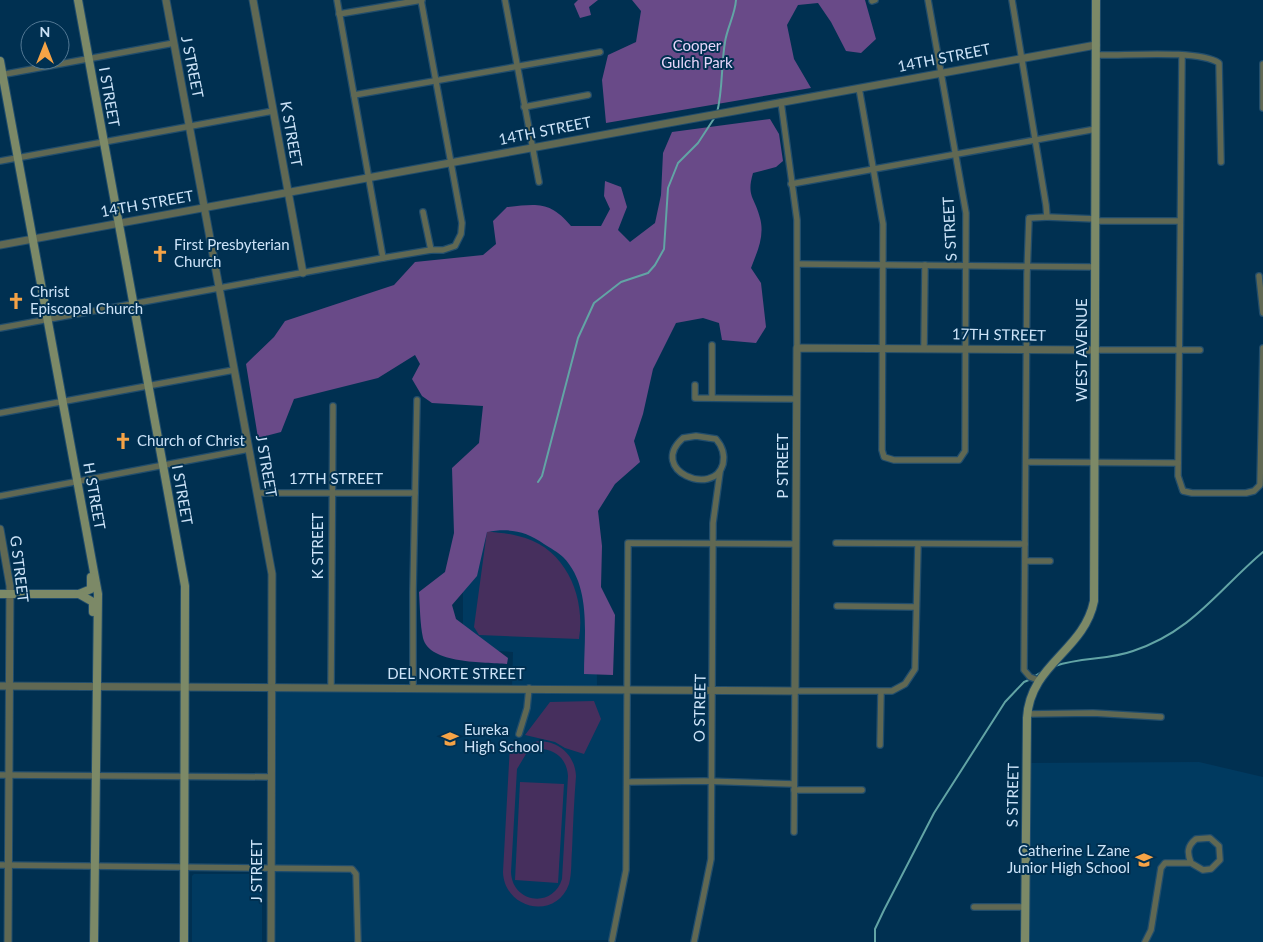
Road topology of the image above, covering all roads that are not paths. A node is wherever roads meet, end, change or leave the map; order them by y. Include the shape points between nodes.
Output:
1 (78, 0) edge
2 (166, 0) edge
3 (253, 0) edge
4 (336, 0) edge
5 (421, 0) edge
6 (505, 0) edge
7 (928, 0) edge
8 (1012, 0) edge
9 (1096, 0) edge
10 (339, 14) junction
11 (174, 43) junction
12 (1096, 45) junction
13 (600, 52) dead end
14 (1096, 55) junction
15 (1182, 56) junction
16 (1022, 58) junction
17 (88, 59) junction
18 (0, 61) edge
19 (1263, 64) edge
20 (517, 66) junction
21 (941, 73) junction
22 (1, 75) edge
23 (436, 81) junction
24 (859, 88) junction
25 (354, 95) junction
26 (588, 95) dead end
27 (781, 102) junction
28 (524, 107) junction
29 (1263, 108) edge
30 (273, 111) junction
31 (190, 126) junction
32 (1096, 129) junction
33 (1037, 140) junction
34 (104, 142) junction
35 (533, 147) junction
36 (955, 154) junction
37 (18, 157) junction
38 (0, 160) edge
39 (1221, 162) dead end
40 (451, 163) junction
41 (874, 170) junction
42 (369, 178) junction
43 (539, 182) dead end
44 (792, 184) junction
45 (288, 193) junction
46 (204, 208) junction
47 (423, 212) dead end
48 (1046, 217) junction
49 (1096, 220) junction
50 (1180, 221) junction
51 (118, 222) junction
52 (33, 239) junction
53 (0, 245) edge
54 (431, 250) junction
55 (383, 258) junction
56 (798, 264) junction
57 (925, 265) junction
58 (883, 266) junction
59 (966, 266) junction
60 (1028, 266) junction
61 (1096, 267) junction
62 (303, 273) junction
63 (1259, 276) dead end
64 (220, 288) junction
65 (134, 304) junction
66 (1263, 312) edge
67 (47, 320) junction
68 (0, 328) edge
69 (712, 345) dead end
70 (797, 348) junction
71 (882, 348) junction
72 (924, 348) junction
73 (966, 348) junction
74 (1263, 348) edge
75 (1027, 349) junction
76 (1096, 350) junction
77 (1180, 350) junction
78 (1200, 350) dead end
79 (234, 370) junction
80 (695, 385) dead end
81 (149, 386) junction
82 (712, 398) junction
83 (797, 398) junction
84 (417, 400) dead end
85 (63, 402) junction
86 (333, 406) dead end
87 (0, 413) edge
88 (249, 449) junction
89 (1027, 462) junction
90 (1095, 463) junction
91 (1178, 463) junction
92 (163, 466) junction
93 (720, 472) junction
94 (77, 482) junction
95 (333, 492) junction
96 (257, 493) junction
97 (416, 493) junction
98 (0, 496) edge
99 (0, 530) edge
100 (713, 542) junction
101 (836, 543) dead end
102 (796, 544) junction
103 (918, 544) junction
104 (1025, 544) junction
105 (89, 548) junction
106 (1050, 561) dead end
107 (1025, 562) junction
108 (0, 594) edge
109 (10, 594) junction
110 (80, 594) junction
111 (837, 606) dead end
112 (916, 607) junction
113 (96, 633) junction
114 (1038, 680) junction
115 (0, 686) edge
116 (10, 686) junction
117 (96, 686) junction
118 (184, 686) junction
119 (272, 686) junction
120 (331, 687) junction
121 (414, 688) junction
122 (530, 688) junction
123 (629, 689) junction
124 (712, 690) junction
125 (795, 691) junction
126 (881, 692) junction
127 (1027, 714) junction
128 (1161, 717) dead end
129 (519, 734) dead end
130 (880, 745) dead end
131 (0, 775) edge
132 (9, 775) junction
133 (95, 776) junction
134 (183, 776) junction
135 (271, 777) junction
136 (711, 781) junction
137 (628, 782) junction
138 (794, 787) junction
139 (862, 790) dead end
140 (794, 832) dead end
141 (1191, 863) junction
142 (0, 865) edge
143 (8, 865) junction
144 (95, 866) junction
145 (184, 867) junction
146 (270, 867) junction
147 (1025, 906) junction
148 (974, 907) dead end
149 (612, 940) dead end
150 (8, 942) edge
151 (94, 942) edge
152 (184, 942) edge
153 (271, 942) edge
154 (358, 942) edge
155 (694, 942) edge
156 (1025, 942) edge
157 (1145, 942) edge

1 - 17 main road, I STREET
2 - 11 street, J STREET
3 - 30 street, K STREET
4 - 10 street
5 - 10 street
5 - 23 street
6 - 20 street
7 - 21 street, S STREET
8 - 16 street
9 - 12 main road, WEST AVENUE
10 - 25 street
11 - 17 street
11 - 31 street, J STREET
12 - 14 main road, WEST AVENUE
12 - 16 street, 14TH STREET
13 - 20 street
14 - 15 street
14 - 32 main road, WEST AVENUE
15 - 39 street via 1209,58 1220,65
15 - 50 street
16 - 21 street, 14TH STREET
16 - 33 street
17 - 22 street
17 - 34 main road, I STREET
18 - 22 main road, H STREET
19 - 29 street
20 - 23 street
20 - 28 street
21 - 24 street, 14TH STREET
21 - 36 street, S STREET
22 - 37 main road, H STREET
23 - 25 street
23 - 40 street
24 - 27 street, 14TH STREET
24 - 41 street
25 - 42 street
26 - 28 street, 14TH STREET
27 - 35 street, 14TH STREET
27 - 44 street, P STREET
28 - 35 street
30 - 31 street
30 - 45 street, K STREET
31 - 34 street
31 - 46 street, J STREET
32 - 33 street
32 - 49 main road, WEST AVENUE
33 - 36 street
33 - 48 street via 1046,193
34 - 37 street
34 - 51 main road, I STREET
35 - 40 street, 14TH STREET
35 - 43 street
36 - 41 street
36 - 59 street, S STREET via 966,213
37 - 38 street
37 - 52 main road, H STREET
40 - 42 street, 14TH STREET
40 - 54 street via 462,223 461,234 455,246
41 - 44 street
41 - 58 street via 883,224
42 - 45 street, 14TH STREET
42 - 55 street
44 - 56 street, P STREET
45 - 46 street, 14TH STREET
45 - 62 street, K STREET
46 - 51 street, 14TH STREET
46 - 64 street, J STREET
47 - 54 street
48 - 49 street
48 - 60 street via 1029,218
49 - 50 street
49 - 61 main road, WEST AVENUE
50 - 77 street
51 - 52 street, 14TH STREET
51 - 65 main road, I STREET
52 - 53 street, 14TH STREET
52 - 67 main road, H STREET
54 - 55 street
55 - 62 street
56 - 58 street
56 - 70 street, P STREET
57 - 58 street
57 - 59 street
57 - 72 street
58 - 71 street
59 - 60 street
59 - 73 street, S STREET
60 - 61 street
60 - 75 street
61 - 76 main road, WEST AVENUE
62 - 64 street
63 - 66 street
64 - 65 street
64 - 79 street, J STREET
65 - 67 street
65 - 81 main road, I STREET
67 - 68 street
67 - 85 main road, H STREET
69 - 82 street
70 - 71 street, 17TH STREET
70 - 83 street, P STREET
71 - 72 street, 17TH STREET
71 - 73 street, S STREET via 881,447 884,457 954,461 962,458 965,451
72 - 73 street, 17TH STREET
73 - 75 street, 17TH STREET
74 - 91 street via 1261,478 1258,488 1246,494 1192,493 1180,488
75 - 76 street, 17TH STREET
75 - 89 street
76 - 77 street, 17TH STREET
76 - 90 main road, WEST AVENUE
77 - 78 street, 17TH STREET
77 - 91 street
79 - 81 street
79 - 88 street, J STREET
80 - 82 street via 695,398
81 - 85 street
81 - 92 main road, I STREET
82 - 83 street
83 - 102 street, P STREET
84 - 97 street
85 - 87 street
85 - 94 main road, H STREET
86 - 95 street, K STREET
88 - 92 street
88 - 96 street, J STREET
89 - 90 street
89 - 104 street
90 - 91 street
90 - 114 main road, WEST AVENUE via 1093,609 1080,634
92 - 94 street
92 - 118 main road, I STREET via 185,586
93 - 93 street via 707,478 681,474 674,459 679,441 696,436 716,439 724,457
93 - 100 street, O STREET
94 - 98 street
94 - 105 main road, H STREET
95 - 96 street, 17TH STREET
95 - 97 street, 17TH STREET
95 - 120 street, K STREET
96 - 119 street, J STREET via 273,586
97 - 121 street
99 - 109 street, G STREET
100 - 102 street
100 - 123 street via 628,542
100 - 124 street, O STREET
101 - 103 street
102 - 125 street, P STREET
103 - 104 street
103 - 112 street
104 - 107 street
105 - 110 main road via 87,557 92,582 88,592
105 - 113 main road, H STREET via 98,594
106 - 107 street
107 - 114 street via 1024,670
108 - 109 main road
109 - 110 main road
109 - 116 street, G STREET
110 - 113 main road via 93,602
111 - 112 street
112 - 126 street, DEL NORTE STREET via 916,662 909,680 898,690
113 - 117 main road, H STREET
114 - 127 main road, S STREET
115 - 116 street, DEL NORTE STREET
116 - 117 street, DEL NORTE STREET
116 - 132 street, G STREET
117 - 118 street, DEL NORTE STREET
117 - 133 main road, H STREET
118 - 119 street, DEL NORTE STREET
118 - 134 main road, I STREET
119 - 120 street, DEL NORTE STREET
119 - 135 street, J STREET
120 - 121 street, DEL NORTE STREET
121 - 122 street, DEL NORTE STREET
122 - 123 street, DEL NORTE STREET
122 - 129 street
123 - 124 street, DEL NORTE STREET
123 - 137 street
124 - 125 street, DEL NORTE STREET
124 - 136 street, O STREET
125 - 126 street, DEL NORTE STREET
125 - 138 street, P STREET
126 - 130 street
127 - 128 street
127 - 147 main road, S STREET
131 - 132 street
132 - 133 street
132 - 143 street, G STREET
133 - 134 street
133 - 144 main road, H STREET
134 - 135 street
134 - 145 main road, I STREET
135 - 146 street, J STREET
136 - 137 street
136 - 138 street
136 - 155 street, O STREET via 710,865
137 - 149 street via 626,870
138 - 139 street
138 - 140 street, P STREET
141 - 141 street via 1189,846 1196,839 1210,838 1219,846 1220,860 1211,869 1204,870
141 - 157 street via 1166,863 1161,868 1151,930
142 - 143 street
143 - 144 street
143 - 150 street, G STREET
144 - 145 street
144 - 151 main road, H STREET
145 - 146 street
145 - 152 main road, I STREET
146 - 153 street, J STREET
146 - 154 street via 346,867 354,871
147 - 148 street
147 - 156 main road, S STREET

